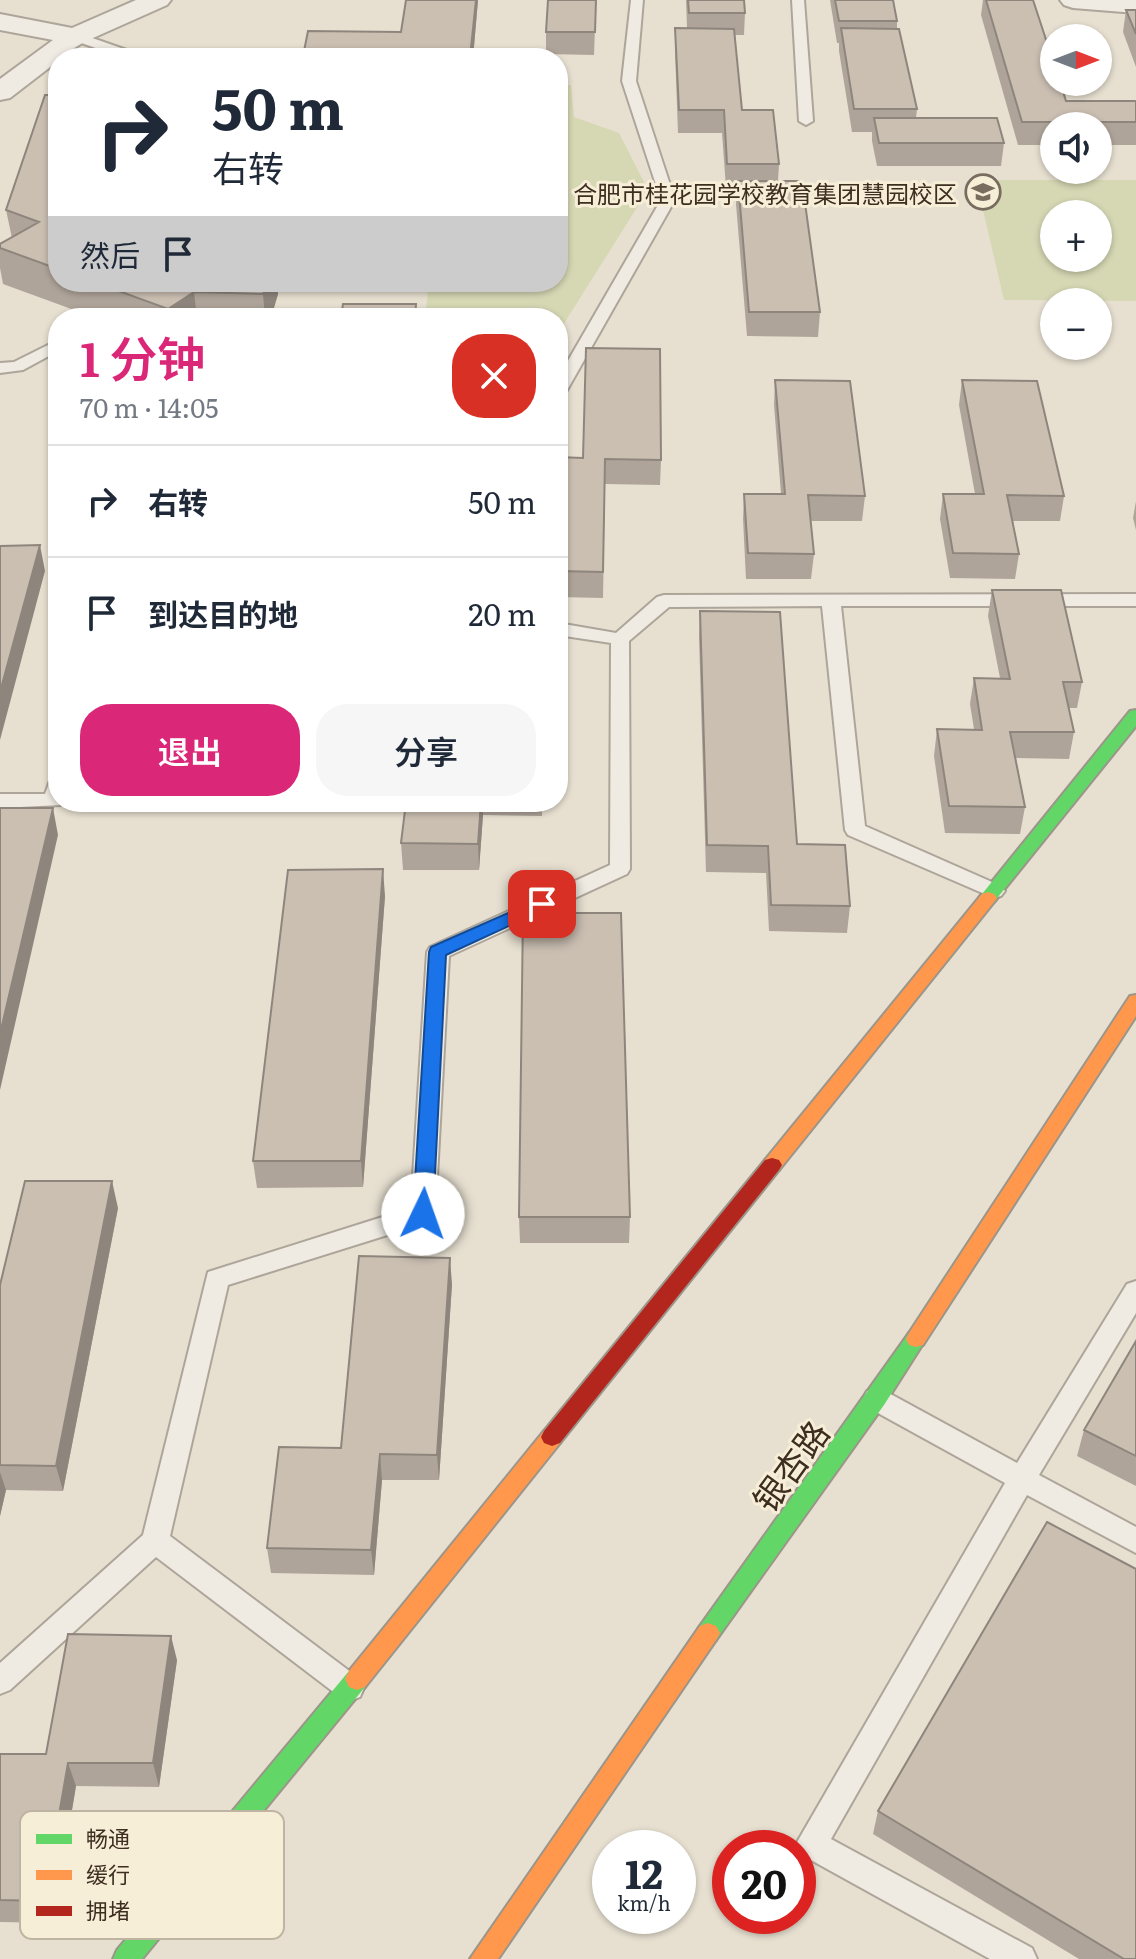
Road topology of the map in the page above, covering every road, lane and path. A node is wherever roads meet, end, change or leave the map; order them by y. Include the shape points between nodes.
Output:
1 (158, 0) edge
2 (637, 0) edge
3 (798, 0) edge
4 (1085, 0) edge
5 (1136, 5) edge
6 (0, 22) edge
7 (75, 36) junction
8 (59, 48) edge
9 (108, 48) edge
10 (48, 56) edge
11 (0, 92) edge
12 (806, 121) dead end
13 (48, 350) edge
14 (0, 368) edge
15 (568, 375) edge
16 (831, 600) junction
17 (1136, 600) edge
18 (568, 631) edge
19 (620, 639) junction
20 (1136, 715) edge
21 (48, 795) edge
22 (0, 801) edge
23 (994, 891) junction
24 (1136, 1001) edge
25 (1136, 1291) edge
26 (876, 1399) junction
27 (1023, 1477) junction
28 (155, 1541) junction
29 (1136, 1541) edge
30 (0, 1681) edge
31 (350, 1688) junction
32 (248, 1811) edge
33 (143, 1939) edge
34 (126, 1959) edge
35 (483, 1959) edge
36 (1021, 1959) edge

1 - 7 street
2 - 15 lane via 629,81 668,200
3 - 12 lane
4 - 5 street
6 - 7 street
7 - 8 street
7 - 9 lane
10 - 11 street
13 - 14 lane via 17,367
16 - 17 lane
16 - 19 lane via 664,601
16 - 23 lane via 855,830
18 - 19 lane
19 - 28 lane via 620,869 438,952 423,1214 217,1279
20 - 23 street
21 - 22 lane
23 - 31 street
24 - 26 street, 银杏路
25 - 27 lane
26 - 27 lane
26 - 35 street, 银杏路
27 - 29 lane
27 - 36 lane via 811,1844
28 - 30 lane
28 - 31 lane
31 - 32 street
33 - 34 street

